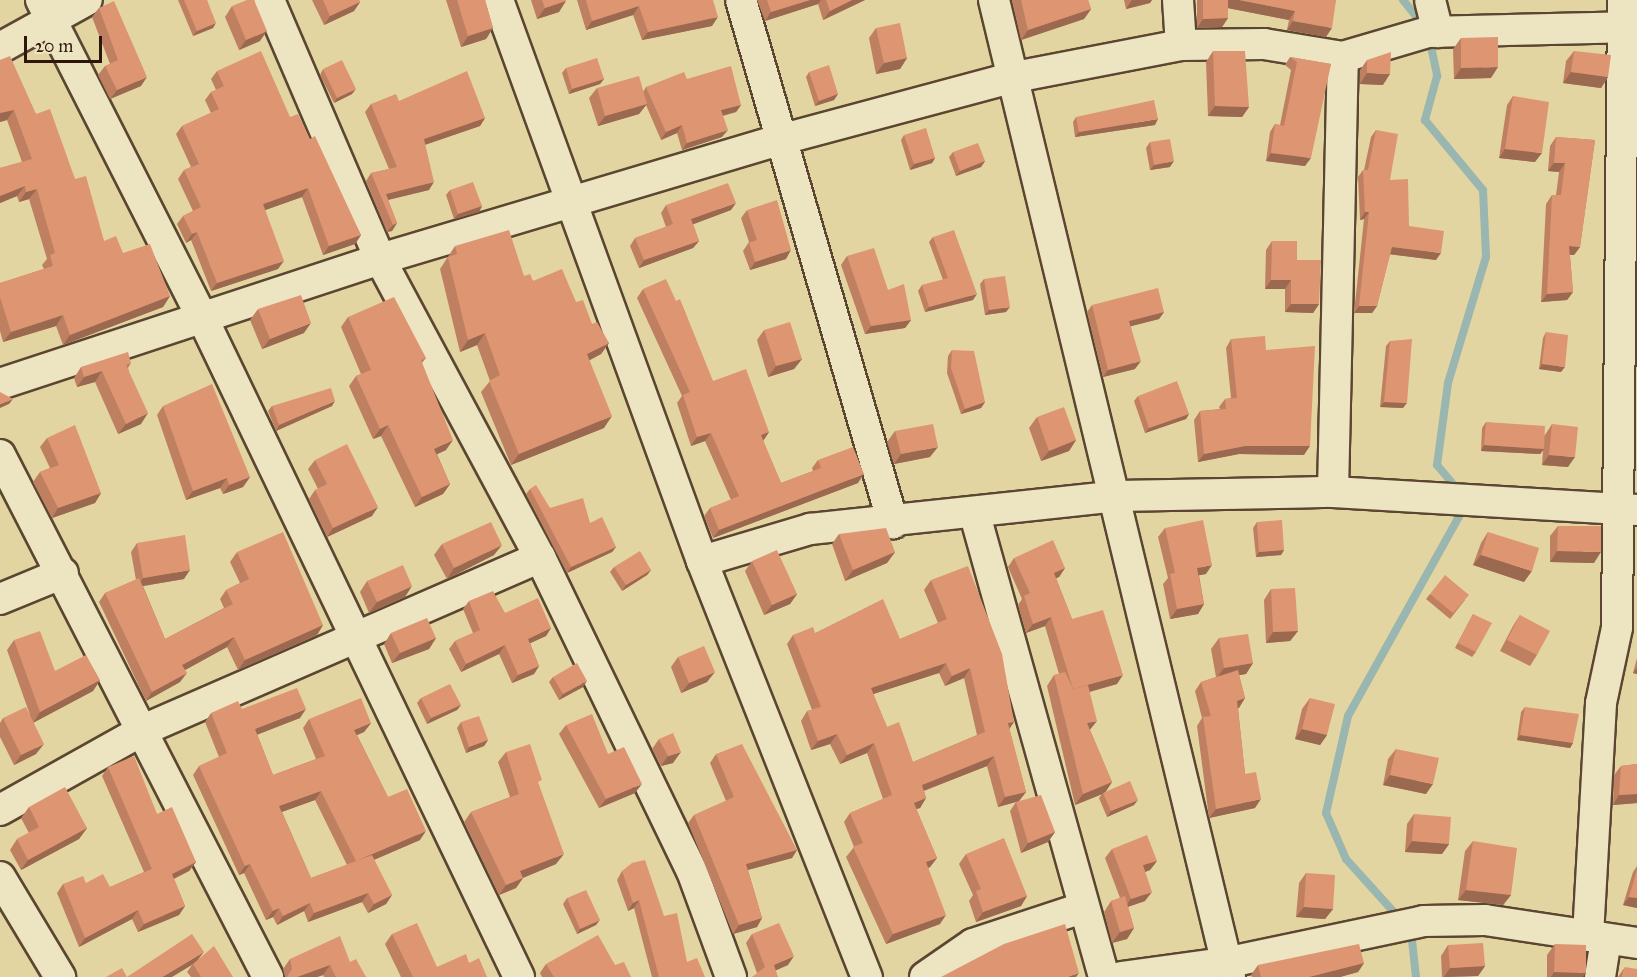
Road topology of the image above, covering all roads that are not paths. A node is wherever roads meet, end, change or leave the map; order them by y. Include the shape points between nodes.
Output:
1 (87, 0) edge
2 (269, 0) edge
3 (498, 0) edge
4 (741, 0) edge
5 (994, 0) edge
6 (1178, 0) edge
7 (1430, 0) edge
8 (45, 11) edge
9 (1628, 18) edge
10 (1437, 32) junction
11 (1181, 45) junction
12 (0, 48) edge
13 (1343, 57) junction
14 (1015, 76) junction
15 (783, 139) junction
16 (571, 202) junction
17 (380, 259) junction
18 (203, 319) junction
19 (0, 384) edge
20 (0, 455) edge
21 (1333, 492) junction
22 (1117, 496) junction
23 (1629, 510) edge
24 (975, 515) junction
25 (893, 523) junction
26 (540, 557) junction
27 (702, 561) junction
28 (63, 573) junction
29 (0, 599) edge
30 (355, 640) junction
31 (142, 730) junction
32 (0, 810) edge
33 (0, 878) edge
34 (1082, 908) junction
35 (1597, 938) junction
36 (1637, 942) edge
37 (1227, 970) edge
38 (60, 977) edge
39 (268, 977) edge
40 (519, 977) edge
41 (731, 977) edge
42 (867, 977) edge
43 (925, 977) edge
44 (1104, 977) edge
45 (1121, 977) edge
46 (1600, 977) edge

1 - 8 street
2 - 17 street
3 - 16 street
4 - 15 street
5 - 14 street
6 - 11 street
7 - 10 street
8 - 12 street
8 - 18 street
9 - 10 street
9 - 23 street
10 - 13 street
11 - 13 street via 1264,44
11 - 14 street
13 - 21 street
14 - 15 street
14 - 22 street
15 - 16 street
15 - 25 street
16 - 17 street
16 - 27 street
17 - 18 street
17 - 26 street
18 - 19 street
18 - 30 street
20 - 28 street
21 - 22 street
21 - 23 street
22 - 24 street
22 - 37 street
23 - 35 street via 1617,628 1601,703
24 - 25 street
24 - 34 street
25 - 27 street via 810,529
26 - 30 street
26 - 41 street via 692,871
27 - 42 street
28 - 29 street
28 - 31 street
30 - 31 street
30 - 40 street
31 - 32 street
31 - 39 street
33 - 38 street
34 - 43 street via 973,944
34 - 44 street
35 - 36 street
35 - 37 street via 1485,920 1424,921
35 - 46 street
37 - 45 street

